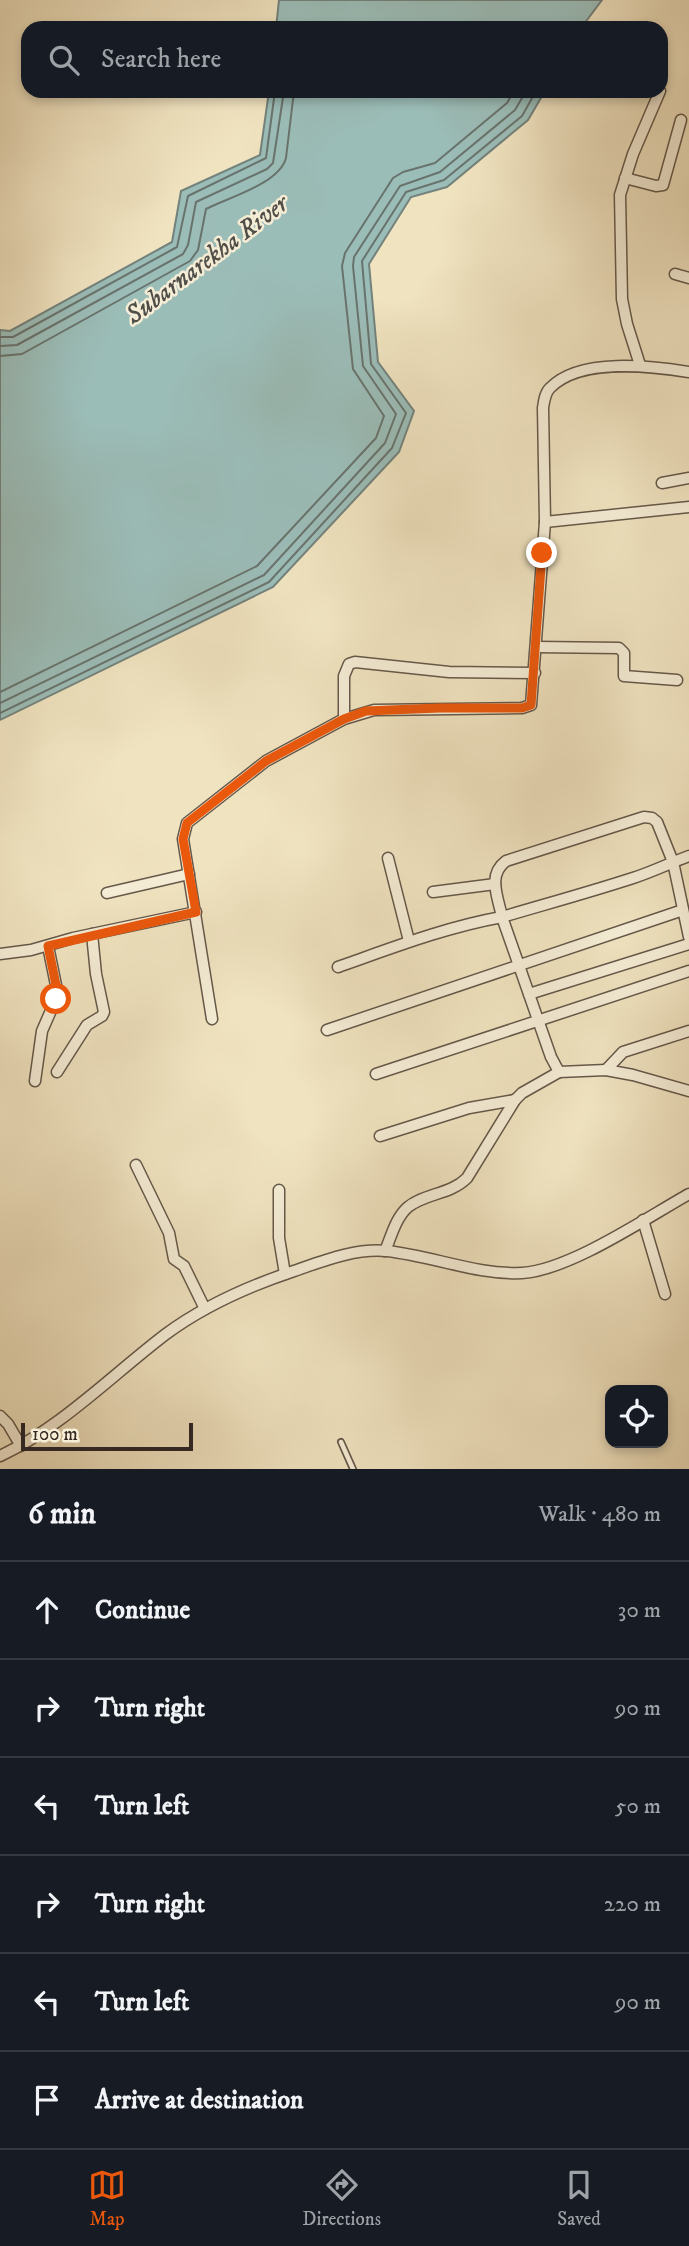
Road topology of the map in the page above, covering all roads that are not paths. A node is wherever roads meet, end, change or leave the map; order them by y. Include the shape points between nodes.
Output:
1 (657, 98) edge
2 (681, 120) dead end
3 (625, 178) junction
4 (675, 274) dead end
5 (689, 278) edge
6 (640, 365) junction
7 (689, 372) edge
8 (689, 478) edge
9 (662, 483) dead end
10 (689, 508) edge
11 (545, 522) junction
12 (536, 647) junction
13 (535, 673) junction
14 (677, 680) dead end
15 (344, 719) junction
16 (689, 856) edge
17 (388, 859) dead end
18 (673, 862) junction
19 (189, 874) junction
20 (495, 884) junction
21 (107, 892) dead end
22 (433, 892) dead end
23 (683, 910) junction
24 (196, 912) junction
25 (502, 917) junction
26 (92, 934) junction
27 (689, 937) edge
28 (410, 941) junction
29 (689, 944) edge
30 (48, 946) junction
31 (0, 954) edge
32 (520, 966) junction
33 (338, 968) dead end
34 (689, 971) edge
35 (530, 994) junction
36 (212, 1018) dead end
37 (539, 1021) junction
38 (327, 1030) dead end
39 (689, 1031) edge
40 (606, 1070) junction
41 (57, 1072) dead end
42 (559, 1072) junction
43 (376, 1074) dead end
44 (35, 1080) dead end
45 (689, 1091) edge
46 (515, 1100) junction
47 (380, 1136) dead end
48 (136, 1165) dead end
49 (279, 1190) dead end
50 (689, 1194) edge
51 (643, 1220) junction
52 (385, 1251) junction
53 (285, 1274) junction
54 (665, 1294) dead end
55 (205, 1309) junction
56 (0, 1416) edge
57 (341, 1443) dead end
58 (21, 1446) junction
59 (0, 1456) edge
60 (353, 1469) edge

1 - 3 street
2 - 3 street via 663,184
3 - 6 street via 620,195 622,299
4 - 5 street
6 - 7 street
6 - 11 street via 595,369 549,388 543,408
8 - 9 street
10 - 11 street
11 - 12 street
12 - 13 street
12 - 14 street via 619,648 624,653 624,676
13 - 15 street via 533,701 528,707 374,710
13 - 15 street via 449,672 355,662 344,676
15 - 19 street via 266,761 187,823 183,839
16 - 18 street
17 - 28 street
18 - 20 street via 657,822 644,817 506,861 496,872
18 - 23 street
18 - 25 street via 636,878
19 - 21 street
19 - 24 street
20 - 22 street
20 - 25 street
23 - 27 street
23 - 32 street
24 - 26 street
24 - 36 street
25 - 28 street
25 - 32 street
26 - 30 street
26 - 41 street via 104,1012 87,1025
28 - 33 street
29 - 35 street
30 - 31 street
30 - 44 street via 57,990 42,1031
32 - 35 street
32 - 38 street
34 - 37 street
35 - 37 street
37 - 42 street
37 - 43 street
39 - 40 street via 623,1052
40 - 42 street
40 - 45 street
42 - 46 street
46 - 47 street via 469,1108
46 - 52 street via 467,1178 409,1206
48 - 55 street via 169,1233 174,1259 185,1268
49 - 53 street
50 - 51 street
51 - 52 street via 576,1256 525,1273
51 - 54 street
52 - 53 street via 339,1256
53 - 55 street
55 - 58 street
56 - 58 street
57 - 60 lane
58 - 59 street

